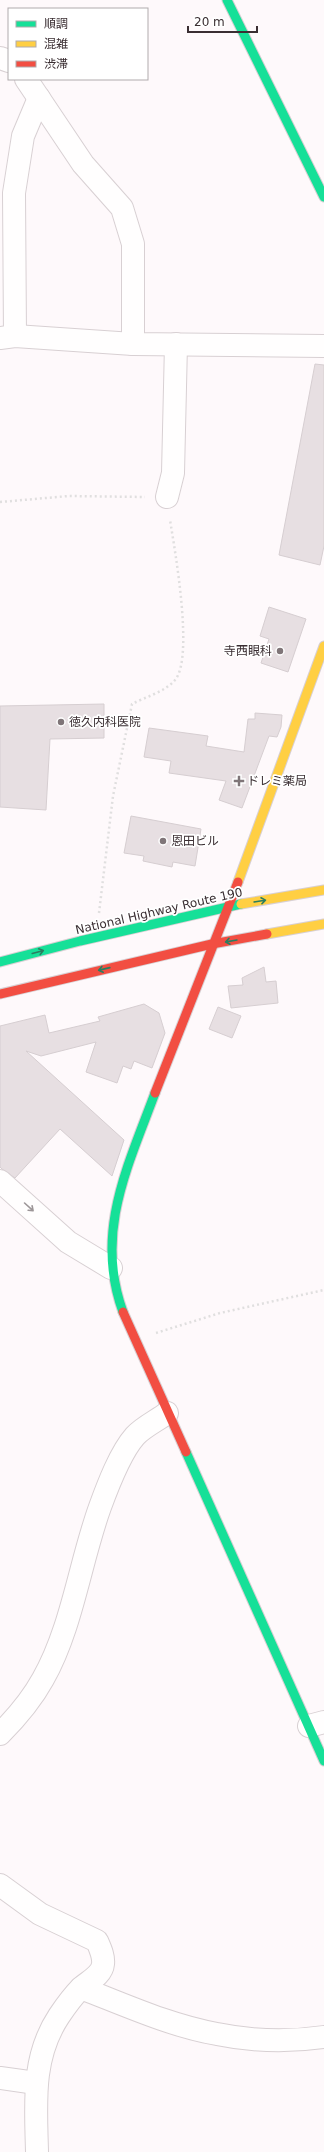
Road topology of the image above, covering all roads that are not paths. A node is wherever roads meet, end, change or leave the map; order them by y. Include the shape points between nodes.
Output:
1 (227, 0) edge
2 (27, 80) edge
3 (39, 98) junction
4 (324, 197) edge
5 (8, 337) edge
6 (133, 344) junction
7 (176, 344) junction
8 (324, 346) edge
9 (167, 497) road end
10 (324, 646) edge
11 (324, 890) edge
12 (229, 906) junction
13 (324, 924) edge
14 (212, 944) junction
15 (0, 962) edge
16 (0, 994) edge
17 (0, 1180) edge
18 (111, 1268) junction
19 (167, 1413) junction
20 (316, 1724) edge
21 (0, 1734) edge
22 (324, 1762) edge
23 (0, 1885) edge
24 (81, 1988) junction
25 (324, 2037) edge
26 (0, 2078) edge
27 (36, 2083) junction
28 (37, 2152) edge

1 - 4 main road
2 - 3 street
3 - 5 street via 23,136 16,170
3 - 6 street via 83,164 122,208 133,244
5 - 6 street
6 - 7 street
7 - 8 street
7 - 9 street via 173,473
10 - 12 main road
12 -> 11 main road, National Highway Route 190
12 - 14 main road
15 -> 12 main road, National Highway Route 190
13 -> 14 main road
14 -> 16 main road
14 - 18 main road via 119,1196 111,1228
17 -> 18 street via 68,1242
18 - 19 main road via 122,1310
19 - 20 main road
19 - 21 street via 135,1436 120,1461 93,1528 60,1639 46,1673 11,1723
20 - 22 main road
23 - 24 street via 40,1914 96,1941 103,1956 104,1966 94,1979
24 - 25 street via 175,2023 217,2034 261,2039
24 - 27 street via 58,2017 42,2051
26 - 27 street
27 - 28 street

